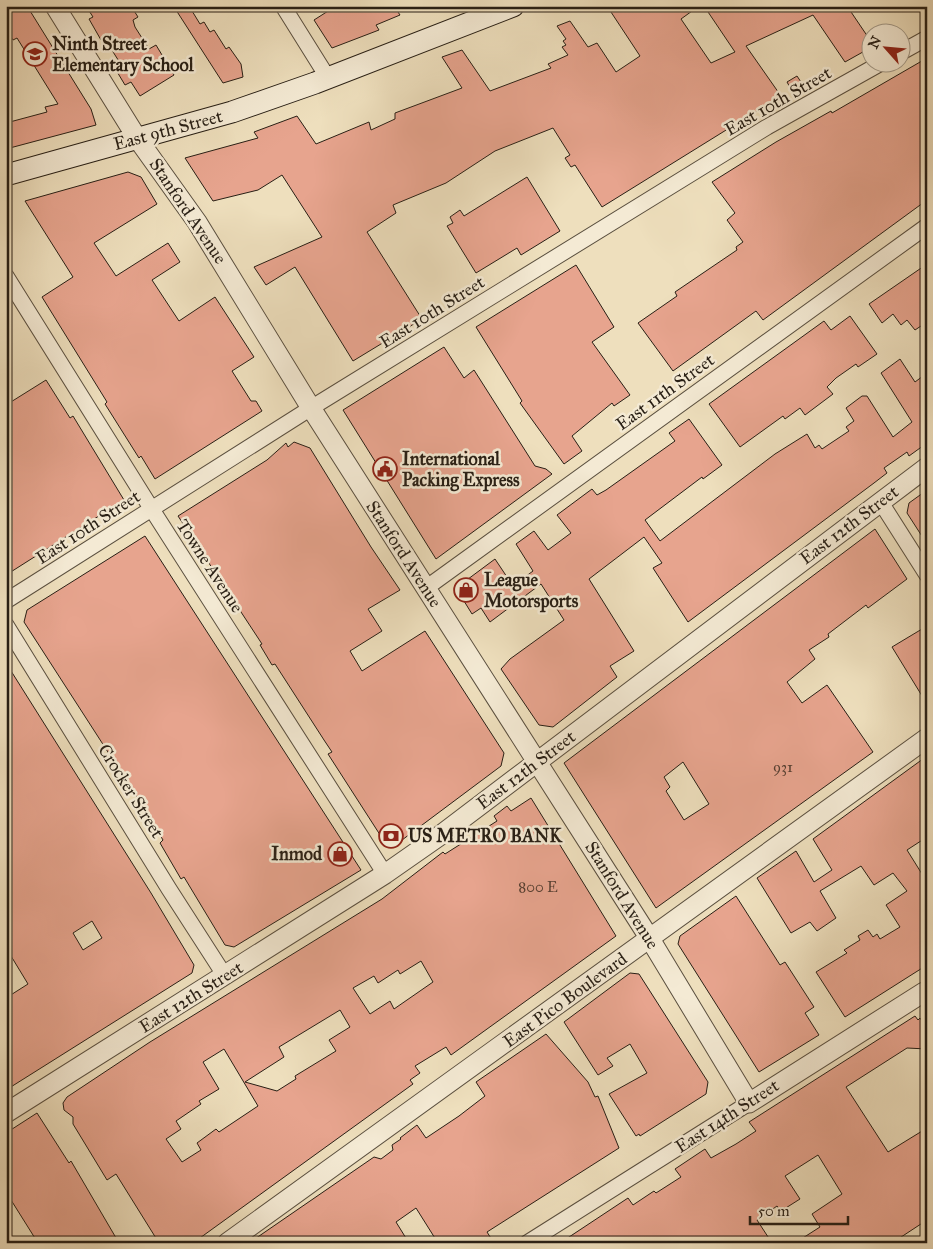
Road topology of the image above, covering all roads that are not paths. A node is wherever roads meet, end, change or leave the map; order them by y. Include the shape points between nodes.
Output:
1 (56, 6) edge
2 (283, 6) edge
3 (512, 6) edge
4 (927, 38) edge
5 (910, 47) edge
6 (865, 72) edge
7 (328, 78) junction
8 (137, 138) junction
9 (6, 175) edge
10 (927, 226) edge
11 (6, 276) edge
12 (311, 408) junction
13 (927, 467) edge
14 (880, 501) junction
15 (151, 508) junction
16 (927, 575) edge
17 (426, 588) junction
18 (6, 601) edge
19 (6, 625) edge
20 (927, 738) edge
21 (537, 761) junction
22 (385, 874) junction
23 (650, 939) junction
24 (225, 976) junction
25 (926, 993) edge
26 (749, 1103) junction
27 (6, 1113) edge
28 (228, 1243) edge
29 (527, 1243) edge

1 - 8 street, Stanford Avenue
2 - 7 street
3 - 7 main road, East 9th Street
4 - 5 street
6 - 12 street, East 10th Street via 767,127
7 - 8 main road, East 9th Street via 232,112
8 - 9 main road, East 9th Street
8 - 12 street, Stanford Avenue via 197,222
10 - 17 street, East 11th Street
11 - 15 street, Towne Avenue
12 - 15 street, East 10th Street
12 - 17 street, Stanford Avenue
13 - 14 street, East 12th Street
14 - 16 street
14 - 21 street, East 12th Street
15 - 18 street, East 10th Street
15 - 22 street, Towne Avenue
17 - 21 street, Stanford Avenue
19 - 24 street, Crocker Street
20 - 23 street, East Pico Boulevard
21 - 22 street, East 12th Street
21 - 23 street, Stanford Avenue
22 - 24 street, East 12th Street
23 - 26 street, Stanford Avenue
23 - 28 street, East Pico Boulevard
24 - 27 street, East 12th Street
25 - 26 street, East 14th Street
26 - 29 street, East 14th Street

